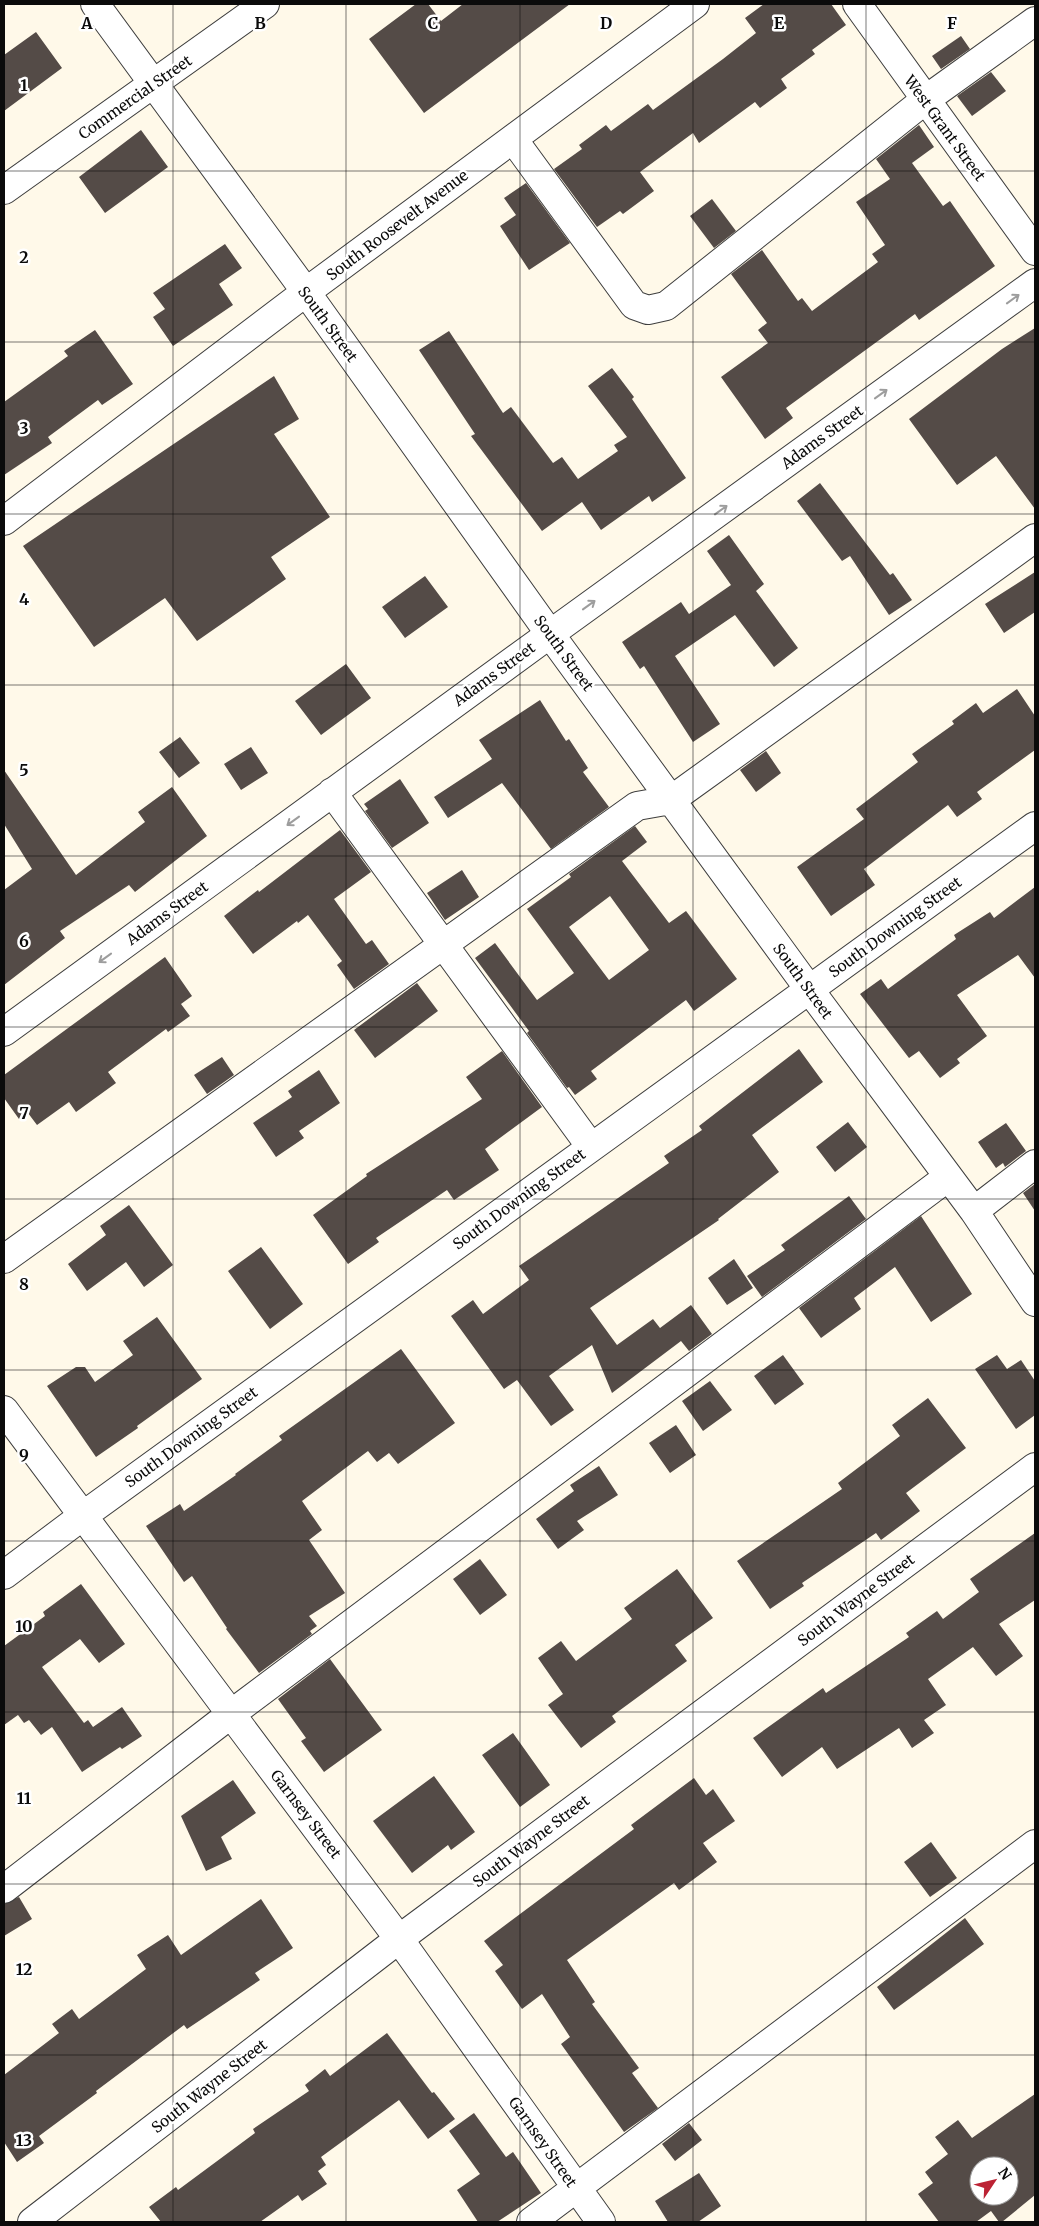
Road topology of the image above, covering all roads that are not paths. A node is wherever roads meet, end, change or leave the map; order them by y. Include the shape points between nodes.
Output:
1 (95, 4) edge
2 (266, 4) edge
3 (695, 4) edge
4 (857, 4) edge
5 (1035, 21) edge
6 (154, 83) junction
7 (925, 100) junction
8 (512, 139) junction
9 (4, 190) edge
10 (1035, 251) edge
11 (1035, 283) edge
12 (306, 292) junction
13 (4, 521) edge
14 (1035, 538) edge
15 (550, 634) junction
16 (332, 792) junction
17 (671, 800) junction
18 (1035, 826) edge
19 (442, 945) junction
20 (809, 989) junction
21 (4, 1032) edge
22 (591, 1147) junction
23 (1035, 1164) edge
24 (948, 1176) junction
25 (974, 1210) junction
26 (4, 1259) edge
27 (1035, 1302) edge
28 (4, 1410) edge
29 (1035, 1467) edge
30 (84, 1515) junction
31 (4, 1575) edge
32 (231, 1714) junction
33 (1035, 1844) edge
34 (4, 1888) edge
35 (399, 1939) junction
36 (576, 2188) junction
37 (32, 2222) edge
38 (531, 2222) edge
39 (601, 2222) edge

1 - 6 street, South Street
2 - 6 street, Commercial Street
3 - 8 street, South Roosevelt Avenue
4 - 7 street, West Grant Street
5 - 7 street
6 - 9 street, Commercial Street
6 - 12 street, South Street
7 - 8 street via 666,306 648,310 634,305
7 - 10 street, West Grant Street
8 - 12 street, South Roosevelt Avenue
15 -> 11 street, Adams Street
12 - 13 street, South Roosevelt Avenue
12 - 15 street, South Street
14 - 17 street
15 - 16 street, Adams Street
15 - 17 street, South Street
16 - 19 street
16 -> 21 street, Adams Street
17 - 19 street via 637,806
17 - 20 street, South Street
18 - 20 street, South Downing Street
19 - 22 street
19 - 26 street
20 - 22 street, South Downing Street
20 - 24 street, South Street
22 - 30 street, South Downing Street
23 - 25 street
24 - 25 street, South Street
24 - 32 street
25 - 27 street, South Street
28 - 30 street, Garnsey Street
29 - 35 street, South Wayne Street
30 - 31 street, South Downing Street
30 - 32 street, Garnsey Street
32 - 34 street
32 - 35 street, Garnsey Street
33 - 36 street
35 - 36 street, Garnsey Street
35 - 37 street, South Wayne Street
36 - 38 street
36 - 39 street, Garnsey Street

